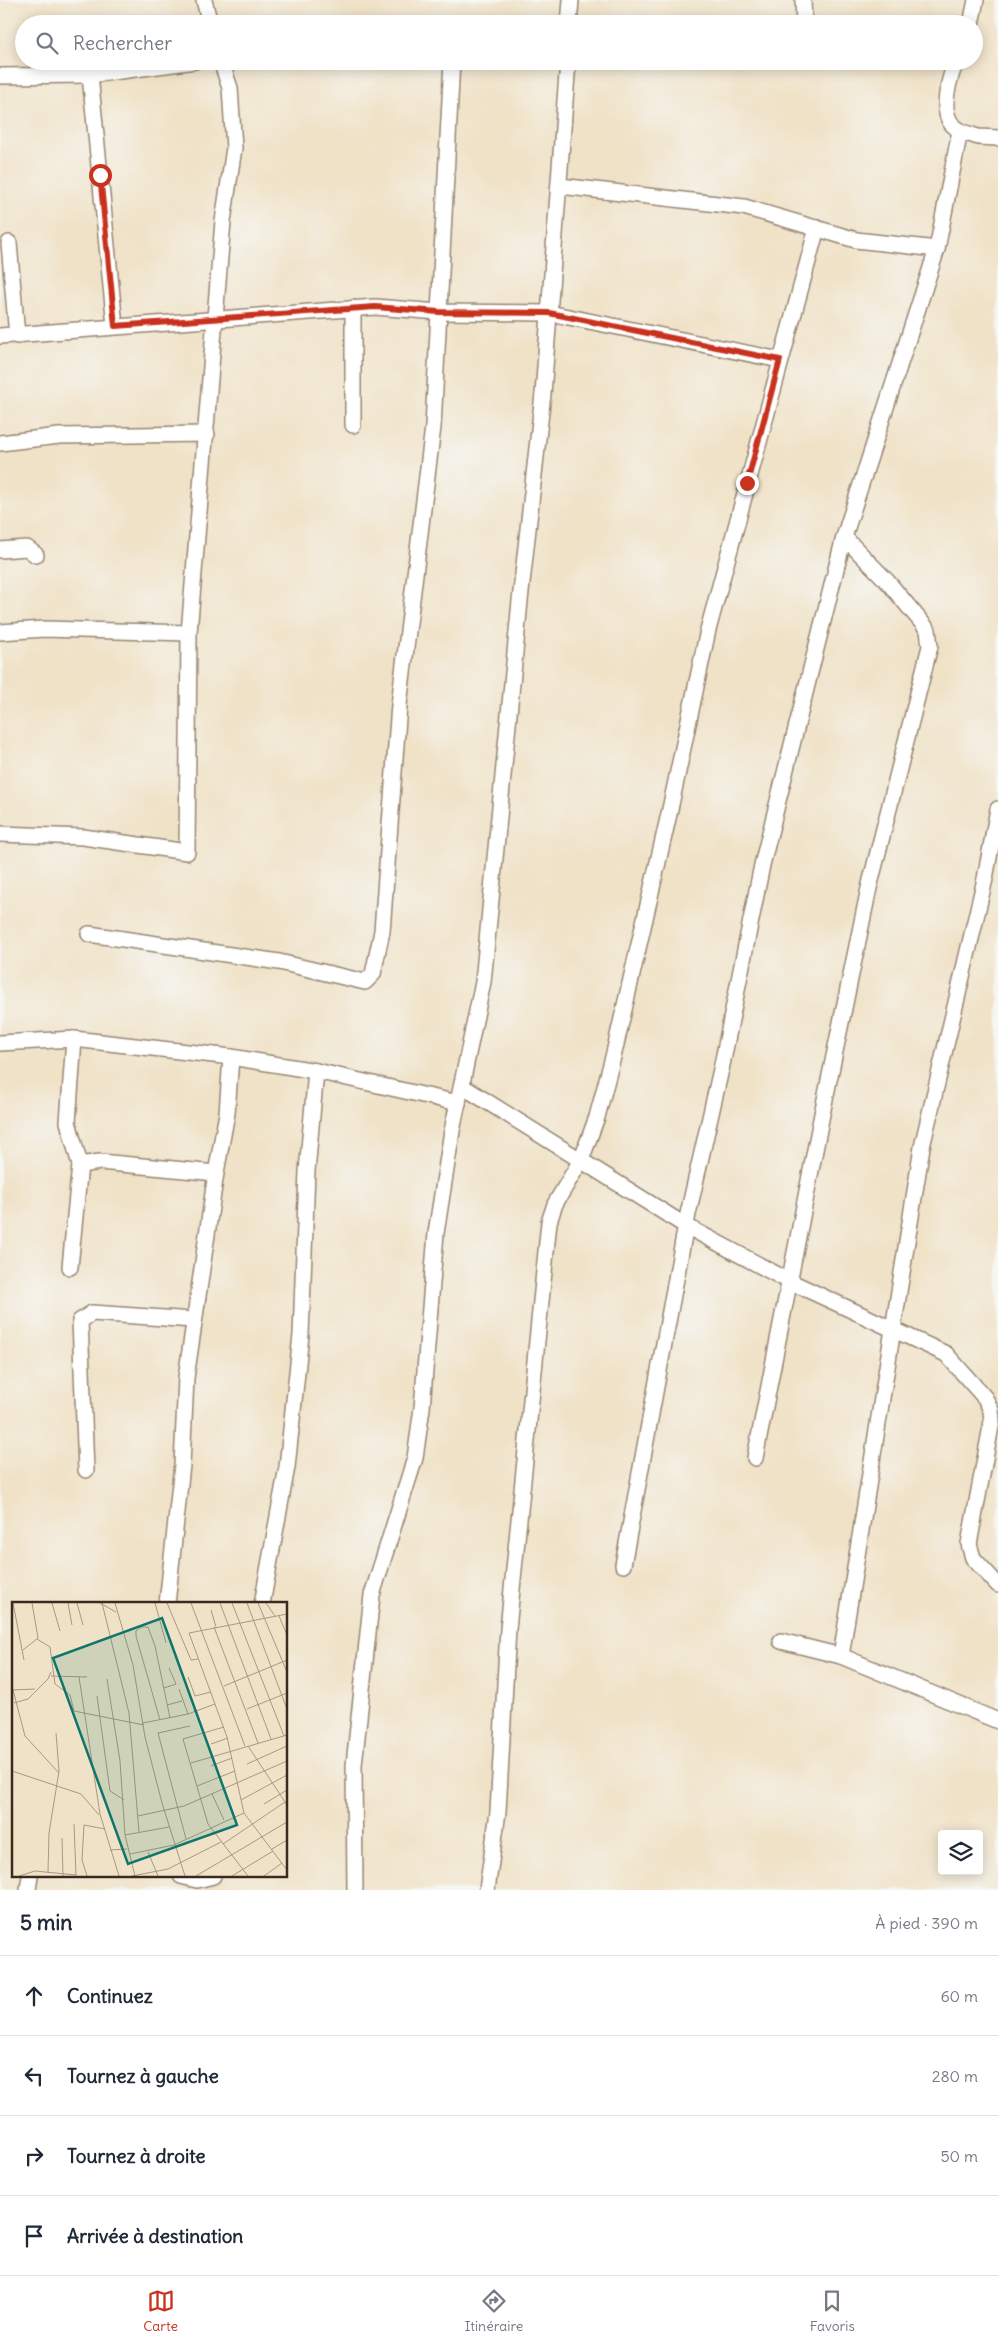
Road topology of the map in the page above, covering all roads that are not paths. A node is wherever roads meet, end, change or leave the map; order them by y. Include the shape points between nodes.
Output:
1 (204, 0) edge
2 (571, 0) edge
3 (802, 0) edge
4 (976, 0) edge
5 (208, 15) edge
6 (570, 15) edge
7 (803, 15) edge
8 (973, 15) edge
9 (128, 70) edge
10 (224, 70) edge
11 (452, 70) edge
12 (567, 70) edge
13 (953, 70) edge
14 (90, 75) junction
15 (0, 76) edge
16 (960, 131) junction
17 (998, 138) edge
18 (560, 186) junction
19 (817, 228) junction
20 (9, 243) dead end
21 (937, 249) junction
22 (353, 308) junction
23 (439, 312) junction
24 (549, 313) junction
25 (215, 319) junction
26 (115, 326) junction
27 (0, 336) edge
28 (17, 336) junction
29 (780, 360) junction
30 (353, 425) dead end
31 (207, 434) junction
32 (0, 443) edge
33 (844, 537) junction
34 (0, 550) edge
35 (36, 555) dead end
36 (0, 632) edge
37 (189, 634) junction
38 (998, 810) edge
39 (0, 834) edge
40 (89, 934) dead end
41 (74, 1039) junction
42 (0, 1042) edge
43 (231, 1057) junction
44 (316, 1071) junction
45 (462, 1086) junction
46 (458, 1103) junction
47 (581, 1160) junction
48 (80, 1165) junction
49 (216, 1173) junction
50 (686, 1226) junction
51 (70, 1267) dead end
52 (789, 1281) junction
53 (193, 1320) junction
54 (893, 1330) junction
55 (755, 1458) dead end
56 (86, 1470) dead end
57 (623, 1565) dead end
58 (998, 1585) edge
59 (167, 1602) edge
60 (262, 1602) edge
61 (781, 1641) dead end
62 (841, 1656) junction
63 (998, 1721) edge
64 (189, 1878) edge
65 (205, 1878) edge
66 (355, 1890) edge
67 (487, 1890) edge

1 - 5 street
2 - 6 street
3 - 7 street
4 - 8 street
9 - 14 street
10 - 25 street via 230,88 234,134
11 - 23 street
12 - 18 street
13 - 16 street via 946,106 950,122
14 - 15 street
14 - 26 street
16 - 17 street via 978,137
16 - 21 street
18 - 19 street via 744,207
18 - 24 street
19 - 21 street via 856,240
19 - 29 street
20 - 28 street
21 - 33 street
22 - 23 street
22 - 25 street
22 - 30 street
23 - 24 street
23 - 40 street via 433,427 399,705 382,931 373,974 365,982 279,962
24 - 29 street
24 - 45 street via 483,982
25 - 26 street
25 - 31 street
26 - 28 street
27 - 28 street
29 - 47 street via 708,630 614,1052 597,1117
31 - 32 street via 59,436
31 - 37 street
33 - 50 street via 762,866
33 - 52 street via 928,630 930,646 869,888
34 - 35 street via 27,548
36 - 37 street via 44,629
37 - 39 street via 187,852 83,837
38 - 54 street via 922,1148
41 - 42 street
41 - 43 street
41 - 48 street via 68,1122
43 - 44 street
43 - 49 street via 227,1113
44 - 46 street
44 - 60 street via 307,1171 301,1335 287,1467
45 - 46 street
45 - 47 street
46 - 66 street via 436,1233 415,1458 372,1595 354,1765
47 - 50 street
47 - 67 street via 556,1204 550,1222 508,1629 498,1812
48 - 49 street via 100,1162
48 - 51 street
49 - 53 street
50 - 52 street
50 - 57 street
52 - 54 street
52 - 55 street
53 - 56 street via 92,1313 80,1321
53 - 59 street
54 - 58 street via 946,1354 985,1398 991,1410 992,1421 969,1544 974,1558
54 - 62 street
61 - 62 street
62 - 63 street
64 - 65 street

